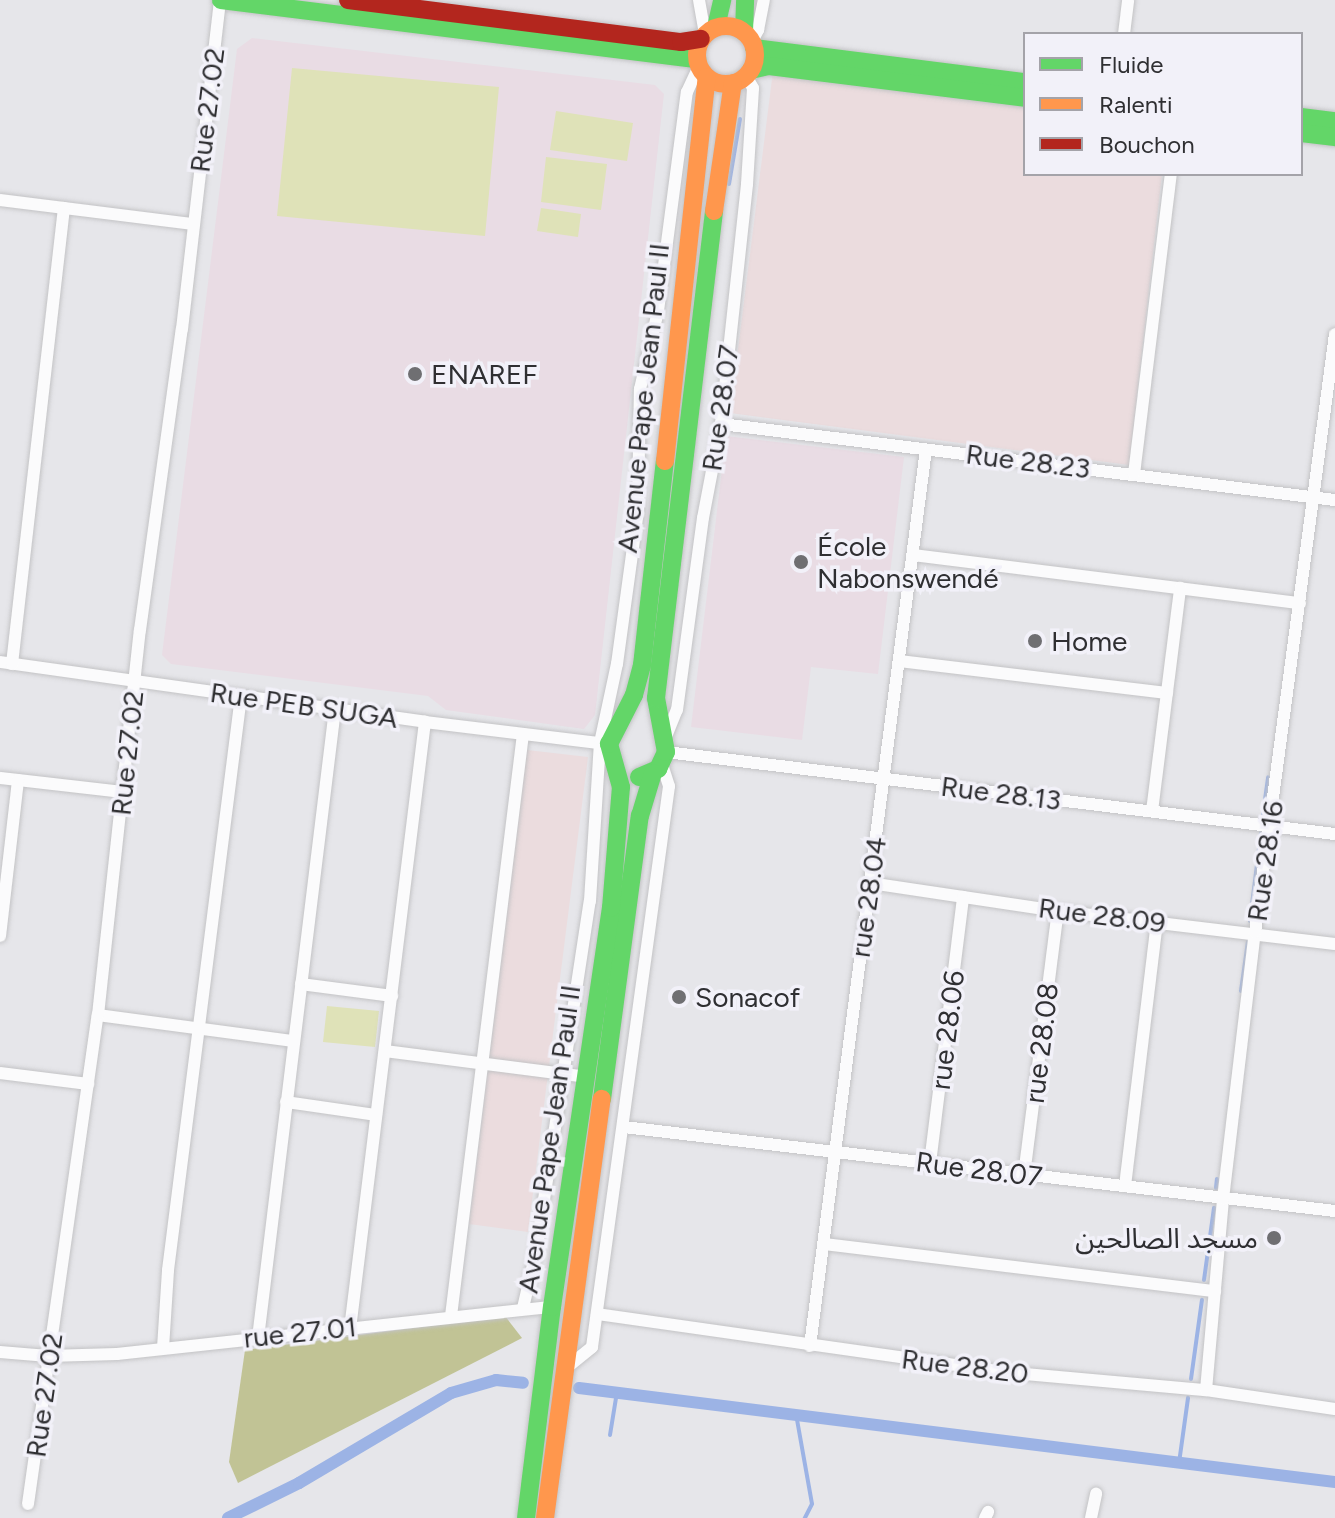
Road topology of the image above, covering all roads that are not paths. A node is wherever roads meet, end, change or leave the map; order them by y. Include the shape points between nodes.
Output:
1 (220, 0) edge
2 (348, 0) edge
3 (699, 0) edge
4 (722, 0) edge
5 (745, 0) edge
6 (764, 0) edge
7 (1128, 0) edge
8 (1124, 32) edge
9 (707, 34) junction
10 (750, 40) junction
11 (701, 68) junction
12 (744, 76) junction
13 (1023, 82) edge
14 (1023, 98) edge
15 (1303, 117) edge
16 (1335, 121) edge
17 (1303, 133) edge
18 (1335, 137) edge
19 (1171, 176) edge
20 (0, 200) edge
21 (64, 208) junction
22 (194, 224) junction
23 (1335, 334) edge
24 (721, 424) junction
25 (926, 449) junction
26 (1134, 474) junction
27 (1314, 497) junction
28 (1335, 500) edge
29 (913, 555) junction
30 (1180, 588) junction
31 (1300, 603) junction
32 (899, 661) junction
33 (6, 663) edge
34 (135, 679) junction
35 (1167, 693) junction
36 (241, 696) junction
37 (335, 709) junction
38 (425, 722) junction
39 (622, 723) junction
40 (523, 734) junction
41 (604, 744) junction
42 (661, 751) junction
43 (617, 768) junction
44 (0, 778) edge
45 (884, 778) junction
46 (18, 780) junction
47 (123, 792) junction
48 (1152, 811) junction
49 (1270, 824) junction
50 (1335, 834) edge
51 (870, 883) junction
52 (963, 897) junction
53 (1058, 911) junction
54 (1157, 922) junction
55 (1255, 932) junction
56 (0, 936) edge
57 (1335, 944) edge
58 (301, 984) junction
59 (392, 996) junction
60 (98, 1015) junction
61 (199, 1029) junction
62 (293, 1041) junction
63 (385, 1051) junction
64 (481, 1065) junction
65 (0, 1073) edge
66 (562, 1074) junction
67 (587, 1077) junction
68 (88, 1084) junction
69 (286, 1102) junction
70 (376, 1115) junction
71 (624, 1127) junction
72 (833, 1151) junction
73 (930, 1163) junction
74 (1024, 1175) junction
75 (1125, 1186) junction
76 (1223, 1199) junction
77 (1334, 1206) edge
78 (824, 1244) junction
79 (1215, 1291) junction
80 (552, 1307) junction
81 (523, 1308) junction
82 (597, 1314) junction
83 (451, 1316) junction
84 (350, 1329) junction
85 (258, 1338) junction
86 (810, 1346) junction
87 (163, 1348) junction
88 (0, 1352) edge
89 (48, 1356) junction
90 (562, 1371) junction
91 (1206, 1390) junction
92 (1335, 1409) edge
93 (1096, 1494) dead end
94 (28, 1504) dead end
95 (526, 1518) edge
96 (545, 1518) edge
97 (1091, 1518) edge

1 - 11 main road
1 - 22 street, Rue 27.02
2 - 9 main road via 681,42
3 - 9 street
4 - 9 main road, Avenue Pape Jean Paul II
5 - 10 main road, Avenue Pape Jean Paul II
6 - 10 street via 758,30
7 - 8 street
9 - 10 main road via 729,26
9 - 11 main road, Avenue Pape Jean Paul II
10 - 12 main road, Avenue Pape Jean Paul II
10 - 13 main road
11 - 12 main road via 720,83
11 - 39 main road, Avenue Pape Jean Paul II via 642,665
11 - 41 street via 687,92 658,311 640,389 638,510
12 - 14 main road via 769,66
12 - 24 street, Rue 28.07 via 753,88 747,184
12 - 42 main road, Avenue Pape Jean Paul II via 715,206 656,698
15 - 16 main road
17 - 18 main road
19 - 26 street
20 - 21 street
21 - 22 street
21 - 33 street
22 - 34 street, Rue 27.02
23 - 27 street, Rue 28.16
24 - 25 street, Rue 28.23
24 - 42 street, Rue 28.07 via 677,710
25 - 26 street, Rue 28.23
25 - 29 street, rue 28.04
26 - 27 street, Rue 28.23
27 - 28 street, Rue 28.23
27 - 31 street, Rue 28.16
29 - 30 street
29 - 32 street, rue 28.04
30 - 31 street
30 - 35 street
31 - 49 street, Rue 28.16
32 - 35 street
32 - 45 street, rue 28.04
33 - 34 street, Rue PEB SUGA
34 - 36 street, Rue PEB SUGA
34 - 47 street, Rue 27.02
35 - 48 street
36 - 37 street, Rue PEB SUGA
36 - 61 street
37 - 38 street, Rue PEB SUGA
37 - 58 street
38 - 40 street, Rue PEB SUGA
38 - 59 street
39 - 41 main road, Avenue Pape Jean Paul II
39 - 42 main road via 641,719
40 - 41 street, Rue PEB SUGA
40 - 64 street
41 - 43 main road, Avenue Pape Jean Paul II
41 - 66 street via 590,901
42 - 43 main road via 634,777
42 - 45 street, Rue 28.13
42 - 71 street, Rue 28.07 via 669,786
42 - 90 main road, Avenue Pape Jean Paul II via 640,816
43 - 67 main road, Avenue Pape Jean Paul II via 620,811
44 - 46 street
45 - 48 street, Rue 28.13
45 - 51 street, rue 28.04
46 - 47 street
46 - 56 street
47 - 60 street, Rue 27.02
48 - 49 street, Rue 28.13
49 - 50 street, Rue 28.13
49 - 55 street, Rue 28.16
51 - 52 street, Rue 28.09
51 - 72 street, rue 28.04
52 - 53 street, Rue 28.09
52 - 73 street, rue 28.06
53 - 54 street, Rue 28.09
53 - 74 street, rue 28.08
54 - 55 street, Rue 28.09
54 - 75 street
55 - 57 street, Rue 28.09
55 - 76 street, Rue 28.16
58 - 59 street
58 - 62 street
59 - 63 street
60 - 61 street
60 - 68 street, Rue 27.02
61 - 62 street
61 - 87 street
62 - 69 street
63 - 64 street
63 - 70 street
64 - 66 street
64 - 83 street
65 - 68 street
66 - 67 street
66 - 81 street
67 - 80 main road, Avenue Pape Jean Paul II
68 - 89 street, Rue 27.02
69 - 70 street
69 - 85 street
70 - 84 street
71 - 72 street, Rue 28.07
71 - 82 street, Rue 28.07
72 - 73 street, Rue 28.07
72 - 78 street, rue 28.04
73 - 74 street, Rue 28.07
74 - 75 street, Rue 28.07
75 - 76 street, Rue 28.07
76 - 77 street, Rue 28.07
76 - 79 street, Rue 28.16
78 - 79 street
78 - 86 street, rue 28.04
79 - 91 street, Rue 28.16
80 - 81 street, rue 27.01
80 - 95 main road, Avenue Pape Jean Paul II
81 - 83 street, rue 27.01
82 - 86 street, Rue 28.20
82 - 90 street, Rue 28.07 via 592,1347
83 - 84 street, rue 27.01
84 - 85 street, rue 27.01
85 - 87 street, rue 27.01
86 - 91 street, Rue 28.20 via 1014,1373
87 - 89 street, rue 27.01
88 - 89 street
89 - 94 street, Rue 27.02
90 - 96 main road, Avenue Pape Jean Paul II
91 - 92 street, Rue 28.20
93 - 97 street

